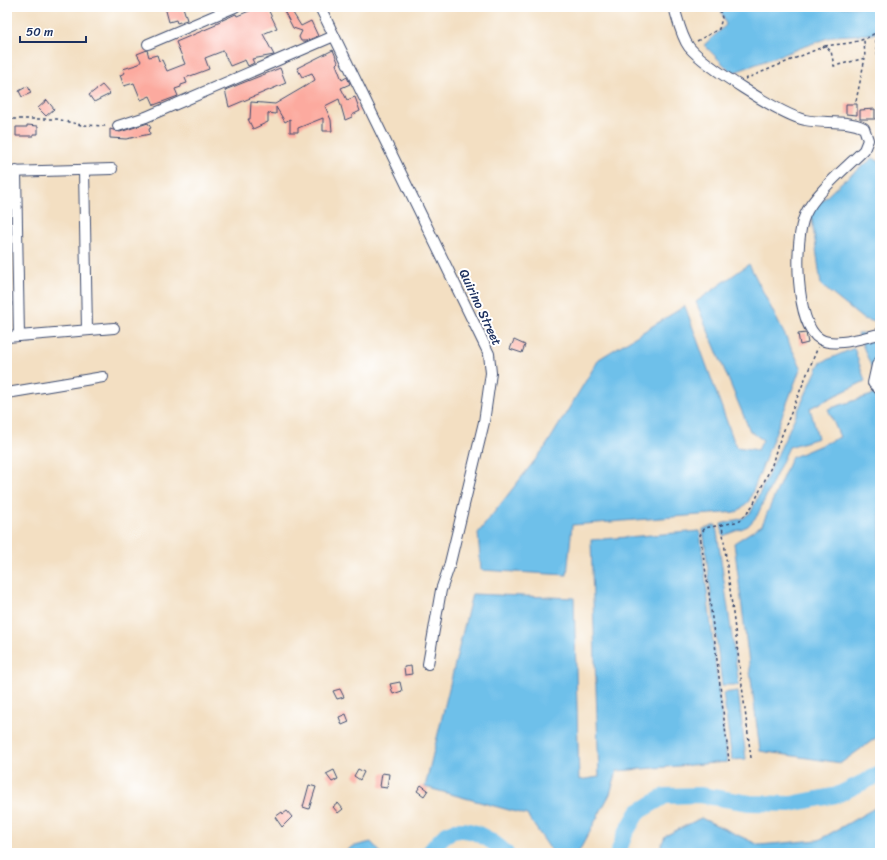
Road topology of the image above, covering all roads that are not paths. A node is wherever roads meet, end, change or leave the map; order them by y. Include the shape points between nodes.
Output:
1 (235, 7) edge
2 (320, 7) edge
3 (674, 7) edge
4 (334, 36) junction
5 (148, 44) dead end
6 (118, 126) road end
7 (112, 169) dead end
8 (84, 170) junction
9 (12, 171) edge
10 (7, 243) edge
11 (18, 243) junction
12 (114, 328) dead end
13 (87, 330) junction
14 (880, 334) edge
15 (19, 336) junction
16 (7, 337) edge
17 (880, 361) edge
18 (103, 377) dead end
19 (880, 390) edge
20 (7, 394) edge
21 (428, 664) dead end

1 - 5 street
2 - 4 street, Quirino Street
3 - 14 street via 689,46 700,58 737,83 773,106 802,119 820,123 857,124 868,134 864,150 811,204 804,216 800,231 797,270 805,316 811,331 821,340 835,343
4 - 6 street via 146,117
4 - 21 street, Quirino Street via 489,354 491,374 484,422 449,567 441,590
7 - 8 street
8 - 9 street
8 - 13 street
9 - 11 street
10 - 11 street
11 - 15 street
12 - 13 street
13 - 15 street
15 - 16 street
17 - 19 street via 873,382
18 - 20 street

